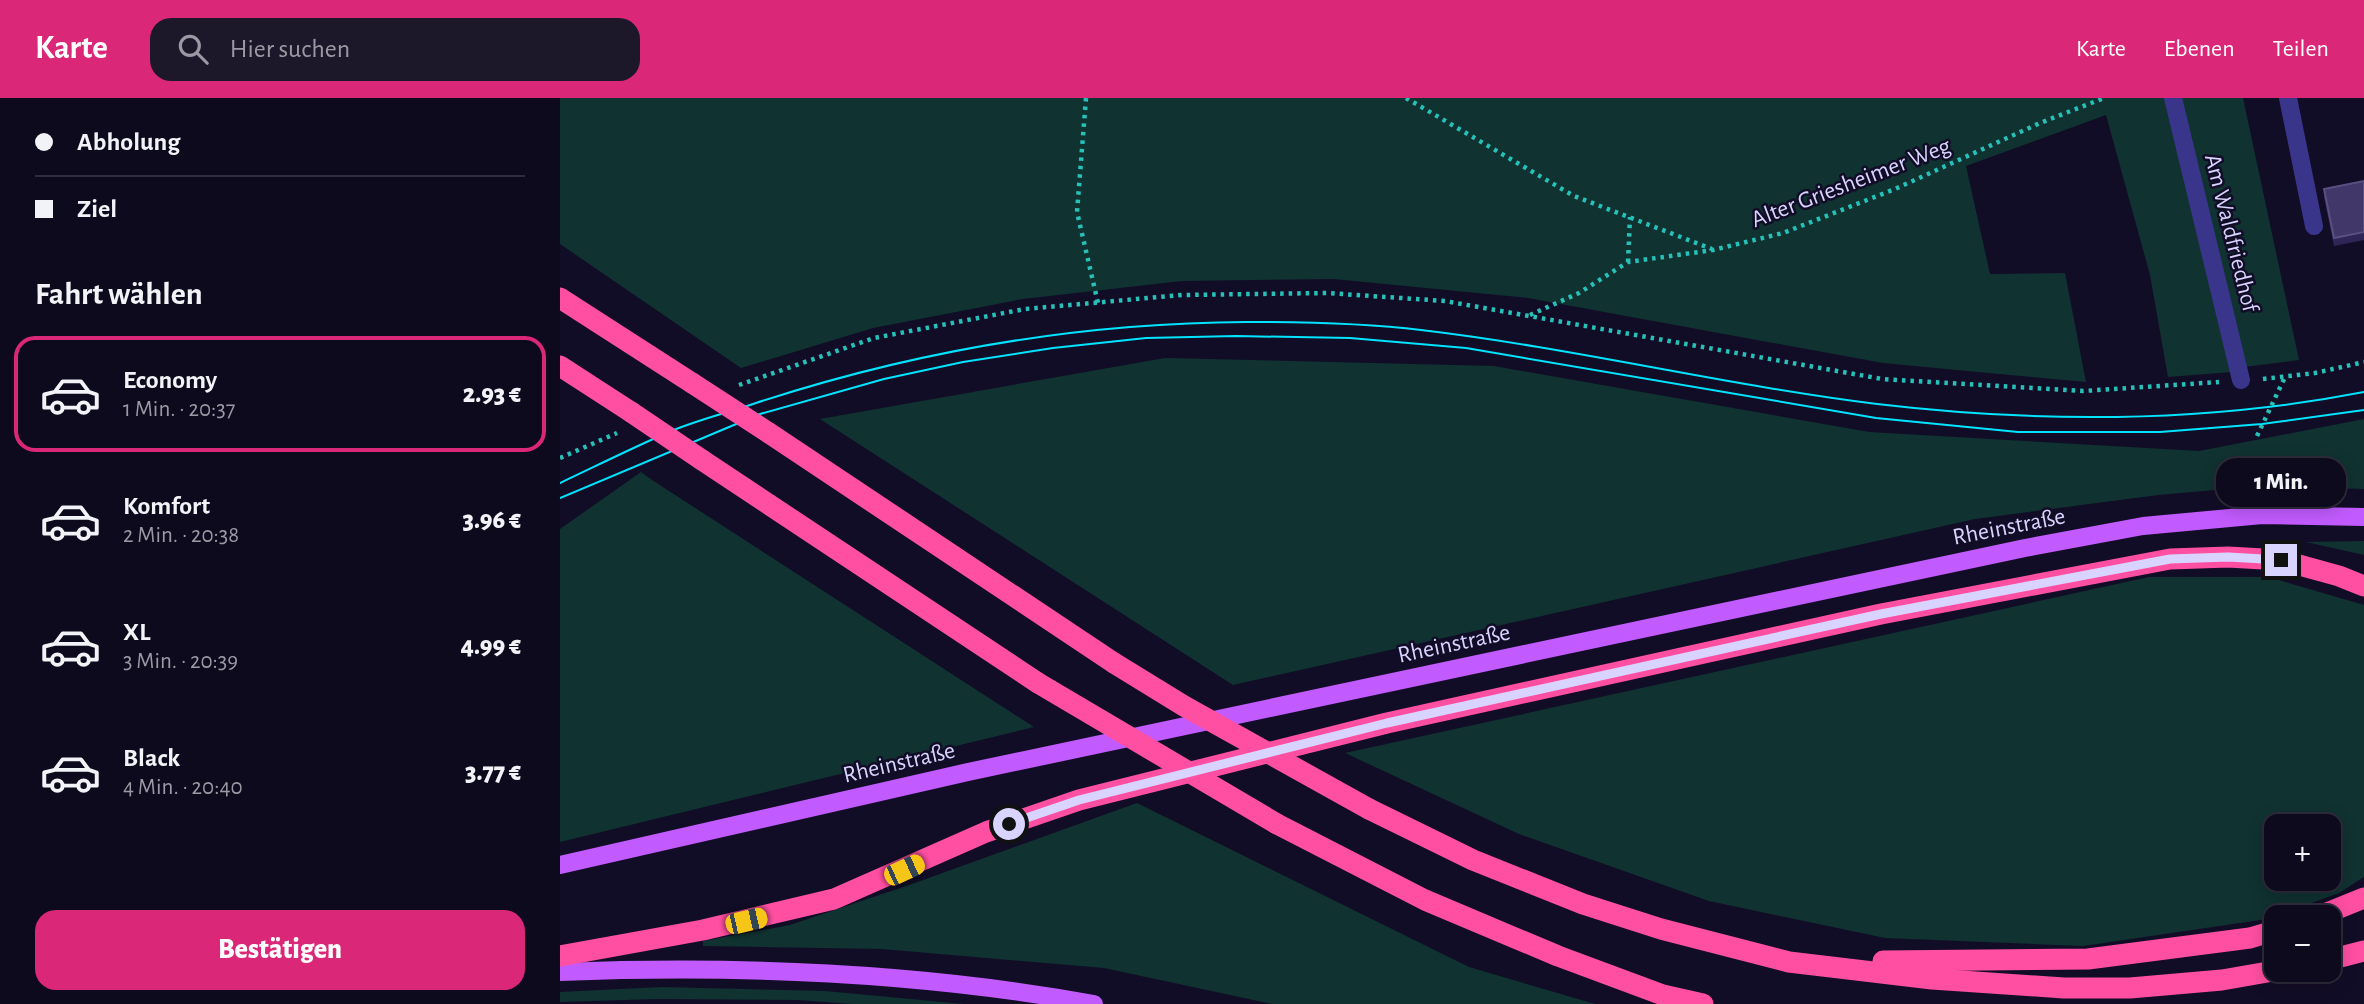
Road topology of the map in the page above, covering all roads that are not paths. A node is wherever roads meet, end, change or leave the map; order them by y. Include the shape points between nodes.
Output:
1 (2173, 98) edge
2 (2288, 98) edge
3 (2314, 226) dead end
4 (560, 298) edge
5 (560, 366) edge
6 (2241, 380) road end
7 (2364, 517) edge
8 (2364, 586) edge
9 (560, 865) edge
10 (2364, 898) edge
11 (2341, 907) edge
12 (2264, 934) edge
13 (2364, 951) edge
14 (560, 956) edge
15 (2341, 957) edge
16 (1789, 962) junction
17 (560, 972) edge
18 (2264, 973) edge
19 (1094, 1004) edge
20 (1703, 1004) edge

1 - 6 lane, Am Waldfriedhof
2 - 3 lane
4 - 16 highway, bridge via 1114,663 1369,809 1473,860 1583,904
5 - 20 highway, bridge via 1038,683 1277,824 1425,900 1558,956 1663,995
7 - 9 main road, Rheinstraße via 2262,515 2143,526 2025,548 968,772
8 - 14 highway via 2281,560 2170,559 1881,614 1387,723 1079,800 985,832 834,899 714,928
10 - 11 highway
12 - 16 highway via 2088,959
13 - 15 highway
16 - 18 highway via 2064,988 2143,987
17 - 19 main road via 668,968 816,972 965,984

